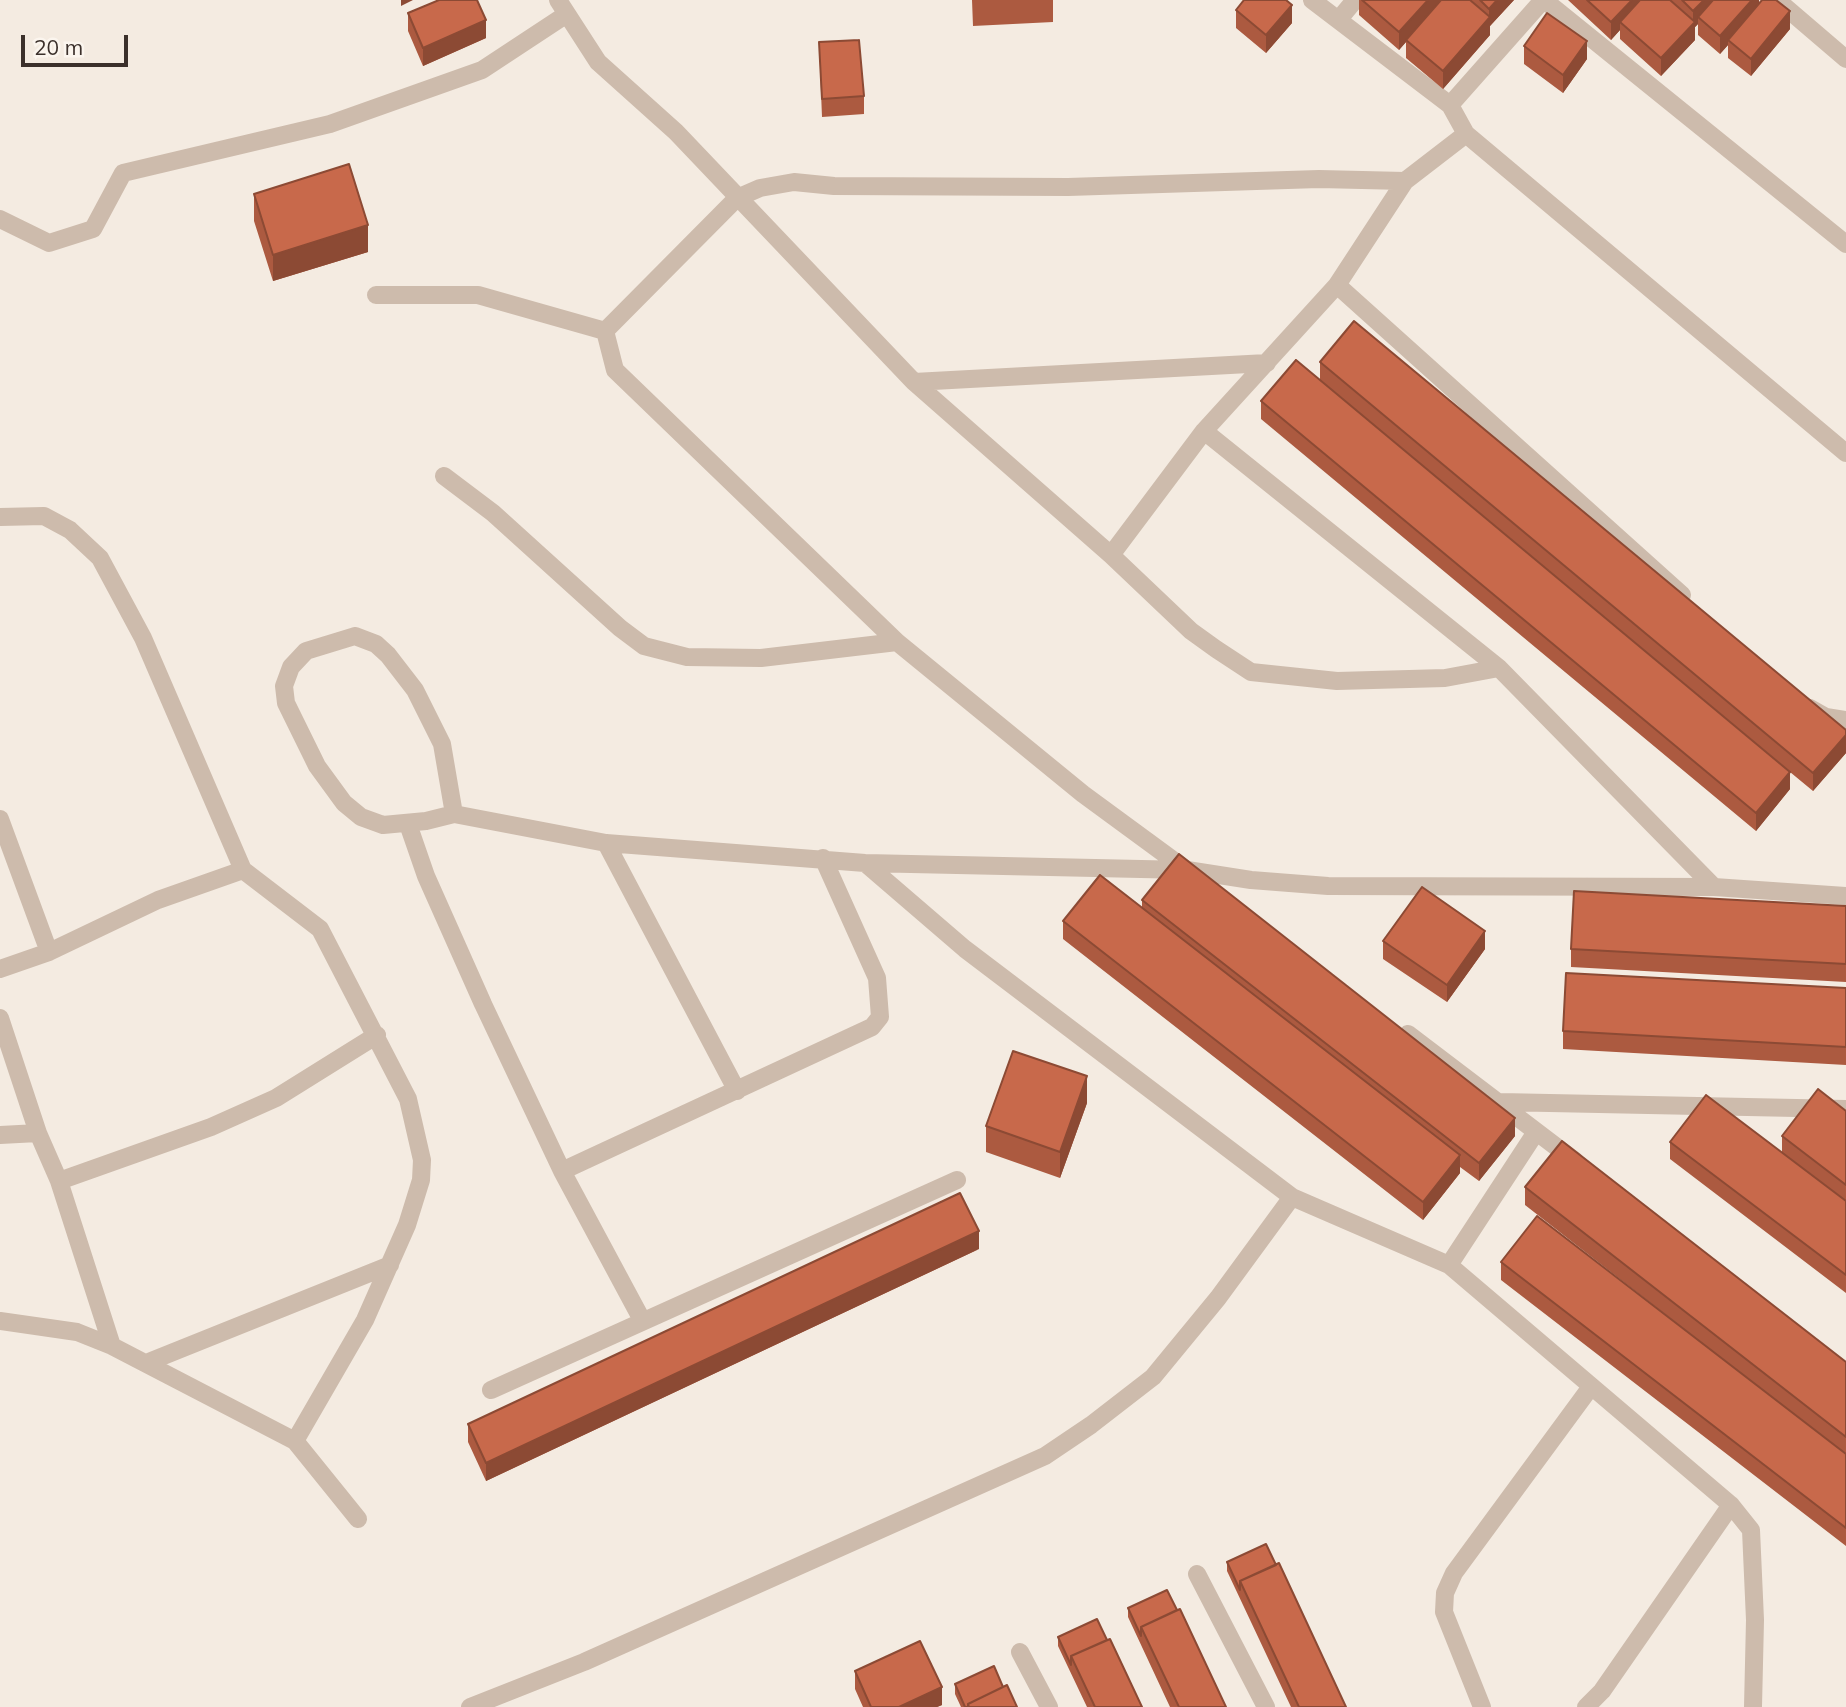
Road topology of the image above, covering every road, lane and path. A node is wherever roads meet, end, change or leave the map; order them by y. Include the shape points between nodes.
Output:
1 (1312, 0) edge
2 (1355, 0) edge
3 (1544, 0) edge
4 (1777, 0) edge
5 (562, 7) edge
6 (1340, 18) junction
7 (1846, 59) edge
8 (1450, 105) junction
9 (1466, 134) junction
10 (1405, 181) junction
11 (737, 198) junction
12 (0, 219) edge
13 (1846, 244) edge
14 (1337, 285) junction
15 (376, 295) dead end
16 (605, 331) junction
17 (1267, 363) junction
18 (914, 382) junction
19 (1204, 431) junction
20 (1846, 453) edge
21 (444, 476) dead end
22 (0, 517) edge
23 (1111, 555) junction
24 (1691, 603) edge
25 (897, 642) junction
26 (1499, 668) junction
27 (1795, 696) edge
28 (1846, 720) edge
29 (454, 814) junction
30 (0, 819) edge
31 (408, 824) junction
32 (606, 843) junction
33 (822, 858) junction
34 (865, 863) junction
35 (243, 870) junction
36 (1187, 870) junction
37 (1714, 887) junction
38 (1220, 895) edge
39 (1846, 896) edge
40 (48, 953) junction
41 (0, 970) edge
42 (0, 1018) edge
43 (1388, 1020) edge
44 (377, 1035) junction
45 (737, 1091) junction
46 (1500, 1102) junction
47 (1846, 1109) edge
48 (1536, 1132) junction
49 (38, 1133) junction
50 (0, 1135) edge
51 (562, 1171) junction
52 (1590, 1172) edge
53 (957, 1180) dead end
54 (59, 1181) junction
55 (1292, 1197) junction
56 (390, 1265) junction
57 (1449, 1265) junction
58 (642, 1320) junction
59 (0, 1321) edge
60 (113, 1346) junction
61 (146, 1363) junction
62 (1590, 1388) junction
63 (491, 1390) dead end
64 (295, 1441) junction
65 (1731, 1505) junction
66 (358, 1519) dead end
67 (1197, 1574) dead end
68 (1020, 1652) dead end
69 (470, 1707) edge
70 (1048, 1707) edge
71 (1266, 1707) edge
72 (1482, 1707) edge
73 (1586, 1707) edge
74 (1753, 1707) edge

1 - 6 street
2 - 6 street
3 - 8 street
3 - 13 street
4 - 7 street
5 - 11 street via 598,62 676,132
5 - 12 street via 482,70 330,124 123,173 93,229 49,243
6 - 8 street
8 - 9 street
9 - 10 street
9 - 20 street
10 - 11 street via 1319,179 1068,187 794,182
10 - 14 street
11 - 16 street
11 - 18 street
14 - 17 street
14 - 24 street
15 - 16 street via 478,295
16 - 25 street via 615,370
17 - 18 street
17 - 19 street
18 - 23 street
19 - 23 street
19 - 26 street
21 - 25 street via 493,513 644,646 687,657 761,658
22 - 35 street via 44,516 70,530 100,558 143,638
23 - 26 street via 1191,631 1251,672 1337,681 1396,681
25 - 36 street via 1083,794
26 - 37 street
27 - 28 street via 1826,717
29 - 31 street
29 - 31 street via 442,744 411,683 388,655 376,644 355,636 306,651 291,667 284,686 286,703 317,766 344,803 361,817 383,825
29 - 32 street
30 - 40 street
31 - 51 street via 477,991
32 - 33 street
32 - 45 street
33 - 34 street
33 - 45 street via 877,978 880,1017 872,1027
34 - 36 street
34 - 55 street via 965,949
35 - 40 street via 158,900
35 - 44 street via 320,929
36 - 37 street via 1328,886
36 - 38 street
37 - 39 street
40 - 41 street
42 - 49 street
43 - 46 street
44 - 54 street via 276,1098 211,1127
44 - 56 street via 408,1099 422,1160 421,1180
45 - 51 street
46 - 47 street
46 - 48 street
48 - 52 street
48 - 57 street
49 - 50 street
49 - 54 street
51 - 58 street
53 - 58 street
54 - 60 street
55 - 57 street
55 - 69 street via 1153,1377 1045,1456 584,1662
56 - 61 street
56 - 64 street via 365,1320
57 - 62 street
58 - 63 street
59 - 60 street via 77,1332
60 - 61 street
61 - 64 street
62 - 65 street
62 - 72 street via 1454,1573 1445,1593 1444,1612
64 - 66 street
65 - 73 street via 1602,1691
65 - 74 street via 1751,1530
67 - 71 street
68 - 70 street

